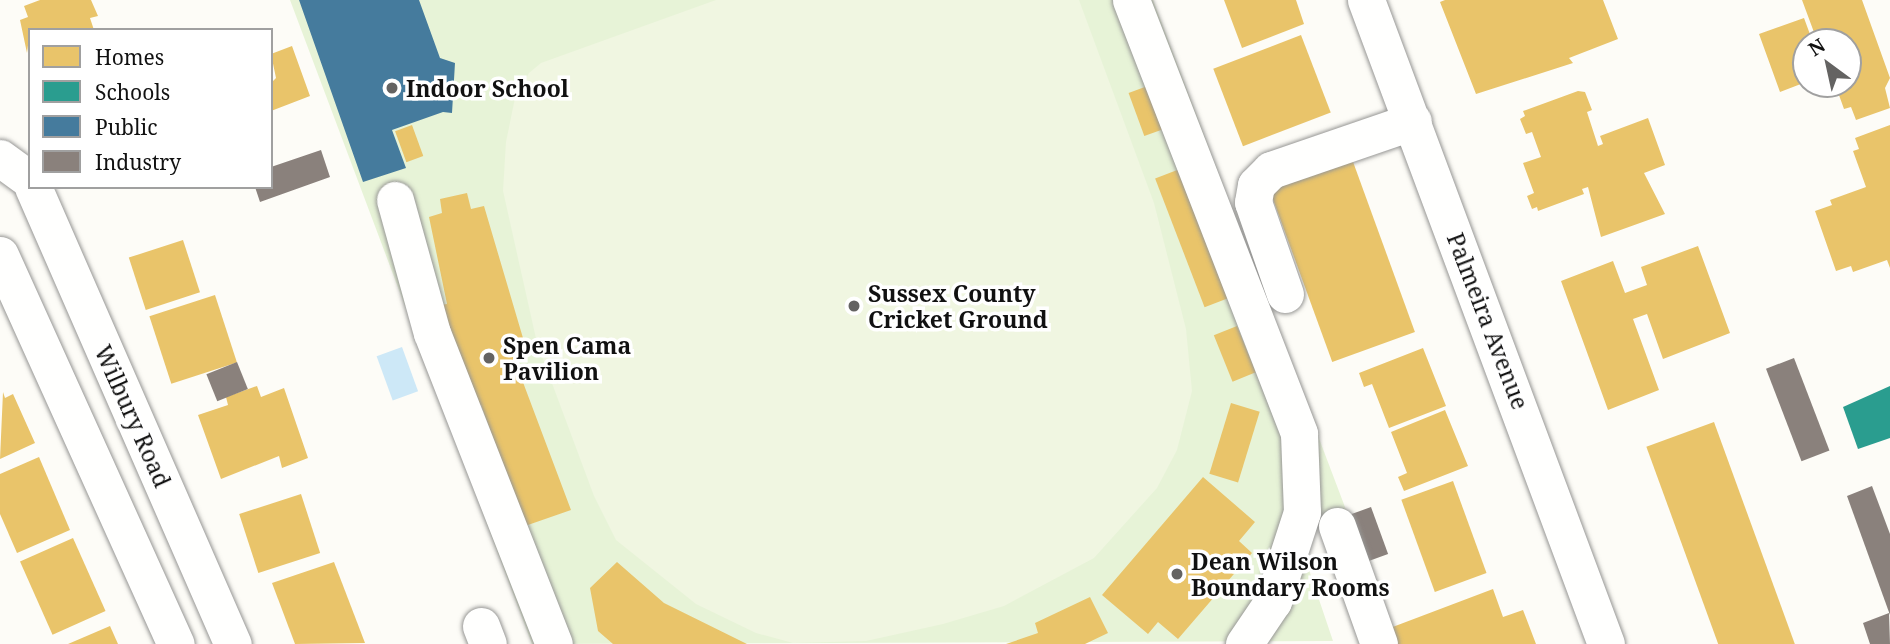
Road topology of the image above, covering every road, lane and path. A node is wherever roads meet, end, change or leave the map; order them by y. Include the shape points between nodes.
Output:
1 (1131, 0) edge
2 (1366, 0) edge
3 (1413, 121) junction
4 (0, 158) edge
5 (28, 179) edge
6 (34, 189) edge
7 (395, 200) dead end
8 (0, 255) edge
9 (1285, 293) dead end
10 (1337, 526) dead end
11 (176, 644) edge
12 (233, 644) edge
13 (554, 644) edge
14 (1244, 644) edge
15 (1379, 644) edge
16 (1606, 644) edge

1 - 14 street via 1299,434 1301,512 1273,601
2 - 3 street, Palmeira Avenue
3 - 9 street via 1271,170 1256,185 1252,202
3 - 16 street, Palmeira Avenue
4 - 5 street
6 - 12 street, Wilbury Road
7 - 13 street via 432,333
8 - 11 street
10 - 15 street

